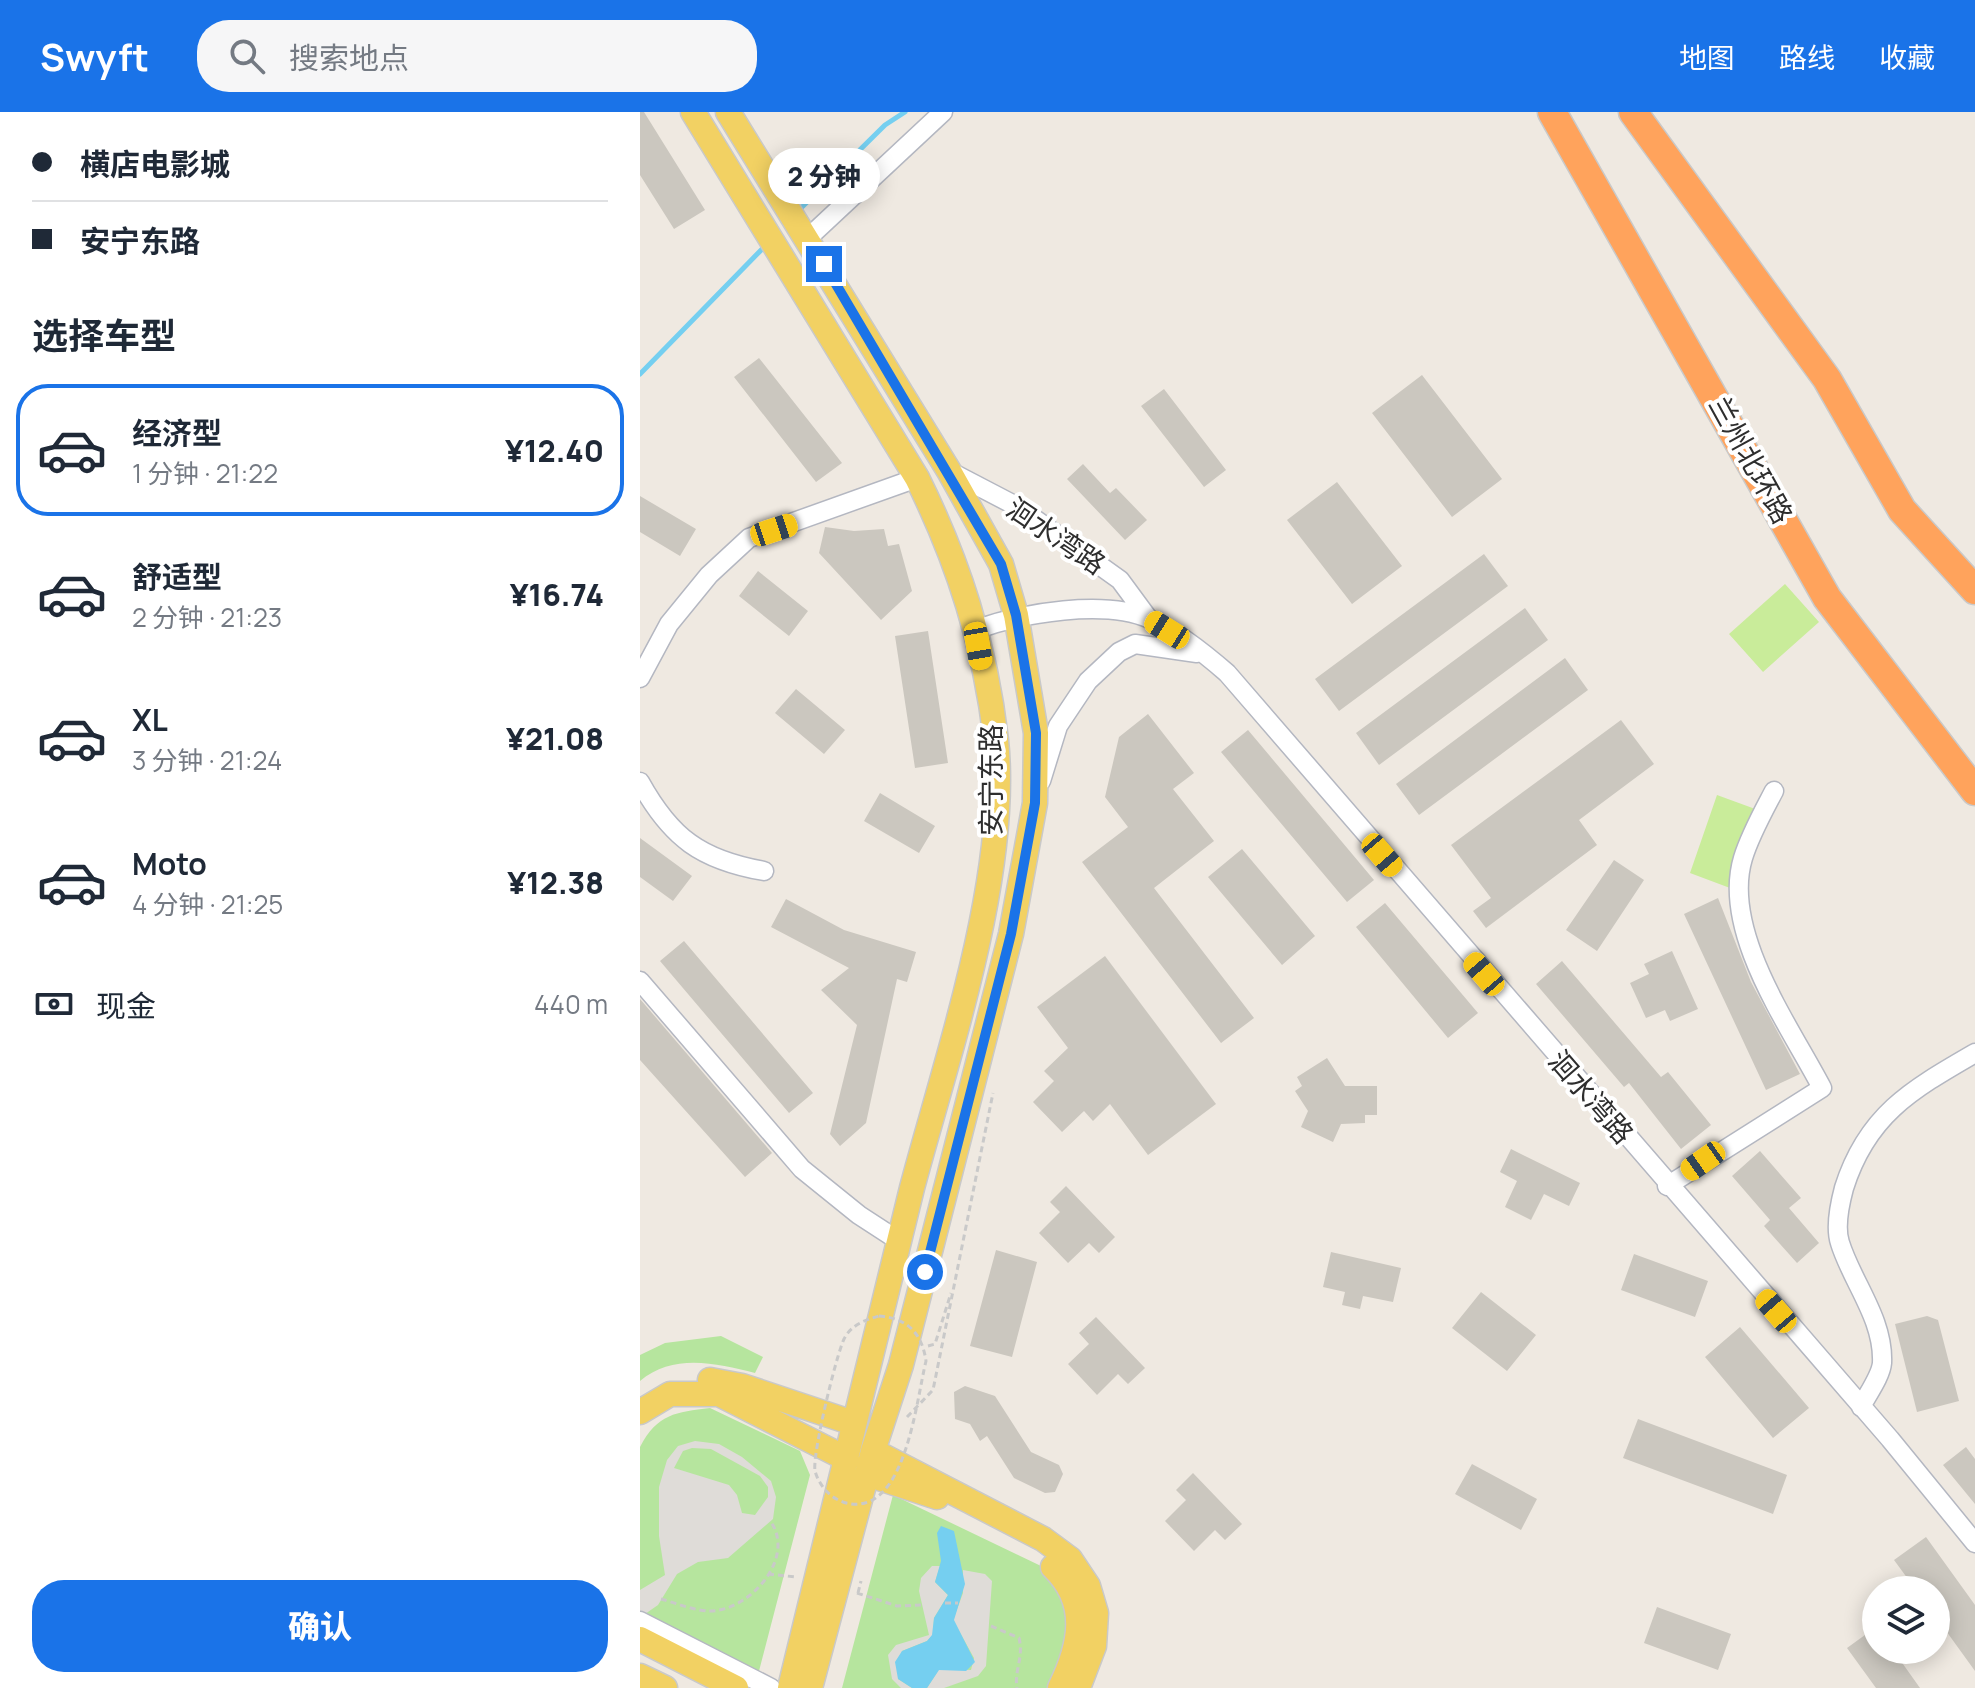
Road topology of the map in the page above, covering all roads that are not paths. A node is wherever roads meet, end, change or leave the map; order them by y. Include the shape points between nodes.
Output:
1 (693, 112) edge
2 (728, 112) edge
3 (943, 112) edge
4 (1552, 112) edge
5 (1633, 112) edge
6 (798, 224) junction
7 (949, 471) junction
8 (917, 478) junction
9 (1975, 590) edge
10 (1016, 615) junction
11 (1148, 618) junction
12 (978, 629) junction
13 (1205, 654) junction
14 (640, 678) edge
15 (640, 782) edge
16 (1774, 791) dead end
17 (1975, 791) edge
18 (1035, 803) junction
19 (764, 871) dead end
20 (640, 981) edge
21 (1975, 1053) edge
22 (1667, 1186) junction
23 (899, 1241) junction
24 (640, 1398) edge
25 (1861, 1407) junction
26 (640, 1412) edge
27 (853, 1423) junction
28 (847, 1459) junction
29 (870, 1462) junction
30 (1975, 1543) edge
31 (640, 1621) edge
32 (640, 1639) edge
33 (640, 1676) edge
34 (802, 1681) edge
35 (665, 1688) edge
36 (736, 1688) edge
37 (771, 1688) edge
38 (1060, 1688) edge
39 (1078, 1688) edge

1 - 8 main road, 安宁东路
2 - 6 main road
3 - 6 street
4 - 17 highway, 兰州北环路 via 1827,598
5 - 9 highway via 1827,379 1902,510
6 - 7 main road
7 - 10 main road via 1001,564
7 - 11 street, 洄水湾路 via 1018,507 1120,580
8 - 12 main road, 安宁东路 via 962,577
8 - 14 street via 749,538 709,575 669,624
10 - 11 street, 洄水湾路 via 1094,610
10 - 12 street, 洄水湾路
10 - 18 main road via 1036,733
11 - 13 street, 洄水湾路
12 - 23 main road, 安宁东路 via 996,741 995,824 980,926
13 - 18 street via 1135,644 1119,652 1088,681 1058,726
13 - 22 street, 洄水湾路 via 1227,673
15 - 19 street via 667,825 695,849 728,865
16 - 22 street via 1742,860 1738,898 1744,936 1822,1088
18 - 29 main road via 1007,950 901,1365
20 - 23 street via 802,1169
21 - 25 street via 1914,1088 1874,1125 1853,1160 1841,1199 1838,1240 1872,1314 1882,1364
22 - 25 street, 洄水湾路
23 - 27 main road, 安宁东路
24 - 27 main road via 651,1388 695,1378 742,1386
25 - 30 street, 洄水湾路
26 - 28 main road via 670,1394 719,1394
27 - 28 main road, 安宁东路
28 - 34 main road, 安宁东路
29 - 34 main road
29 - 38 main road via 1030,1543 1070,1584 1081,1624
29 - 39 main road via 1043,1539 1070,1559 1088,1586 1096,1613 1094,1646
31 - 37 street
32 - 36 main road
33 - 35 main road

